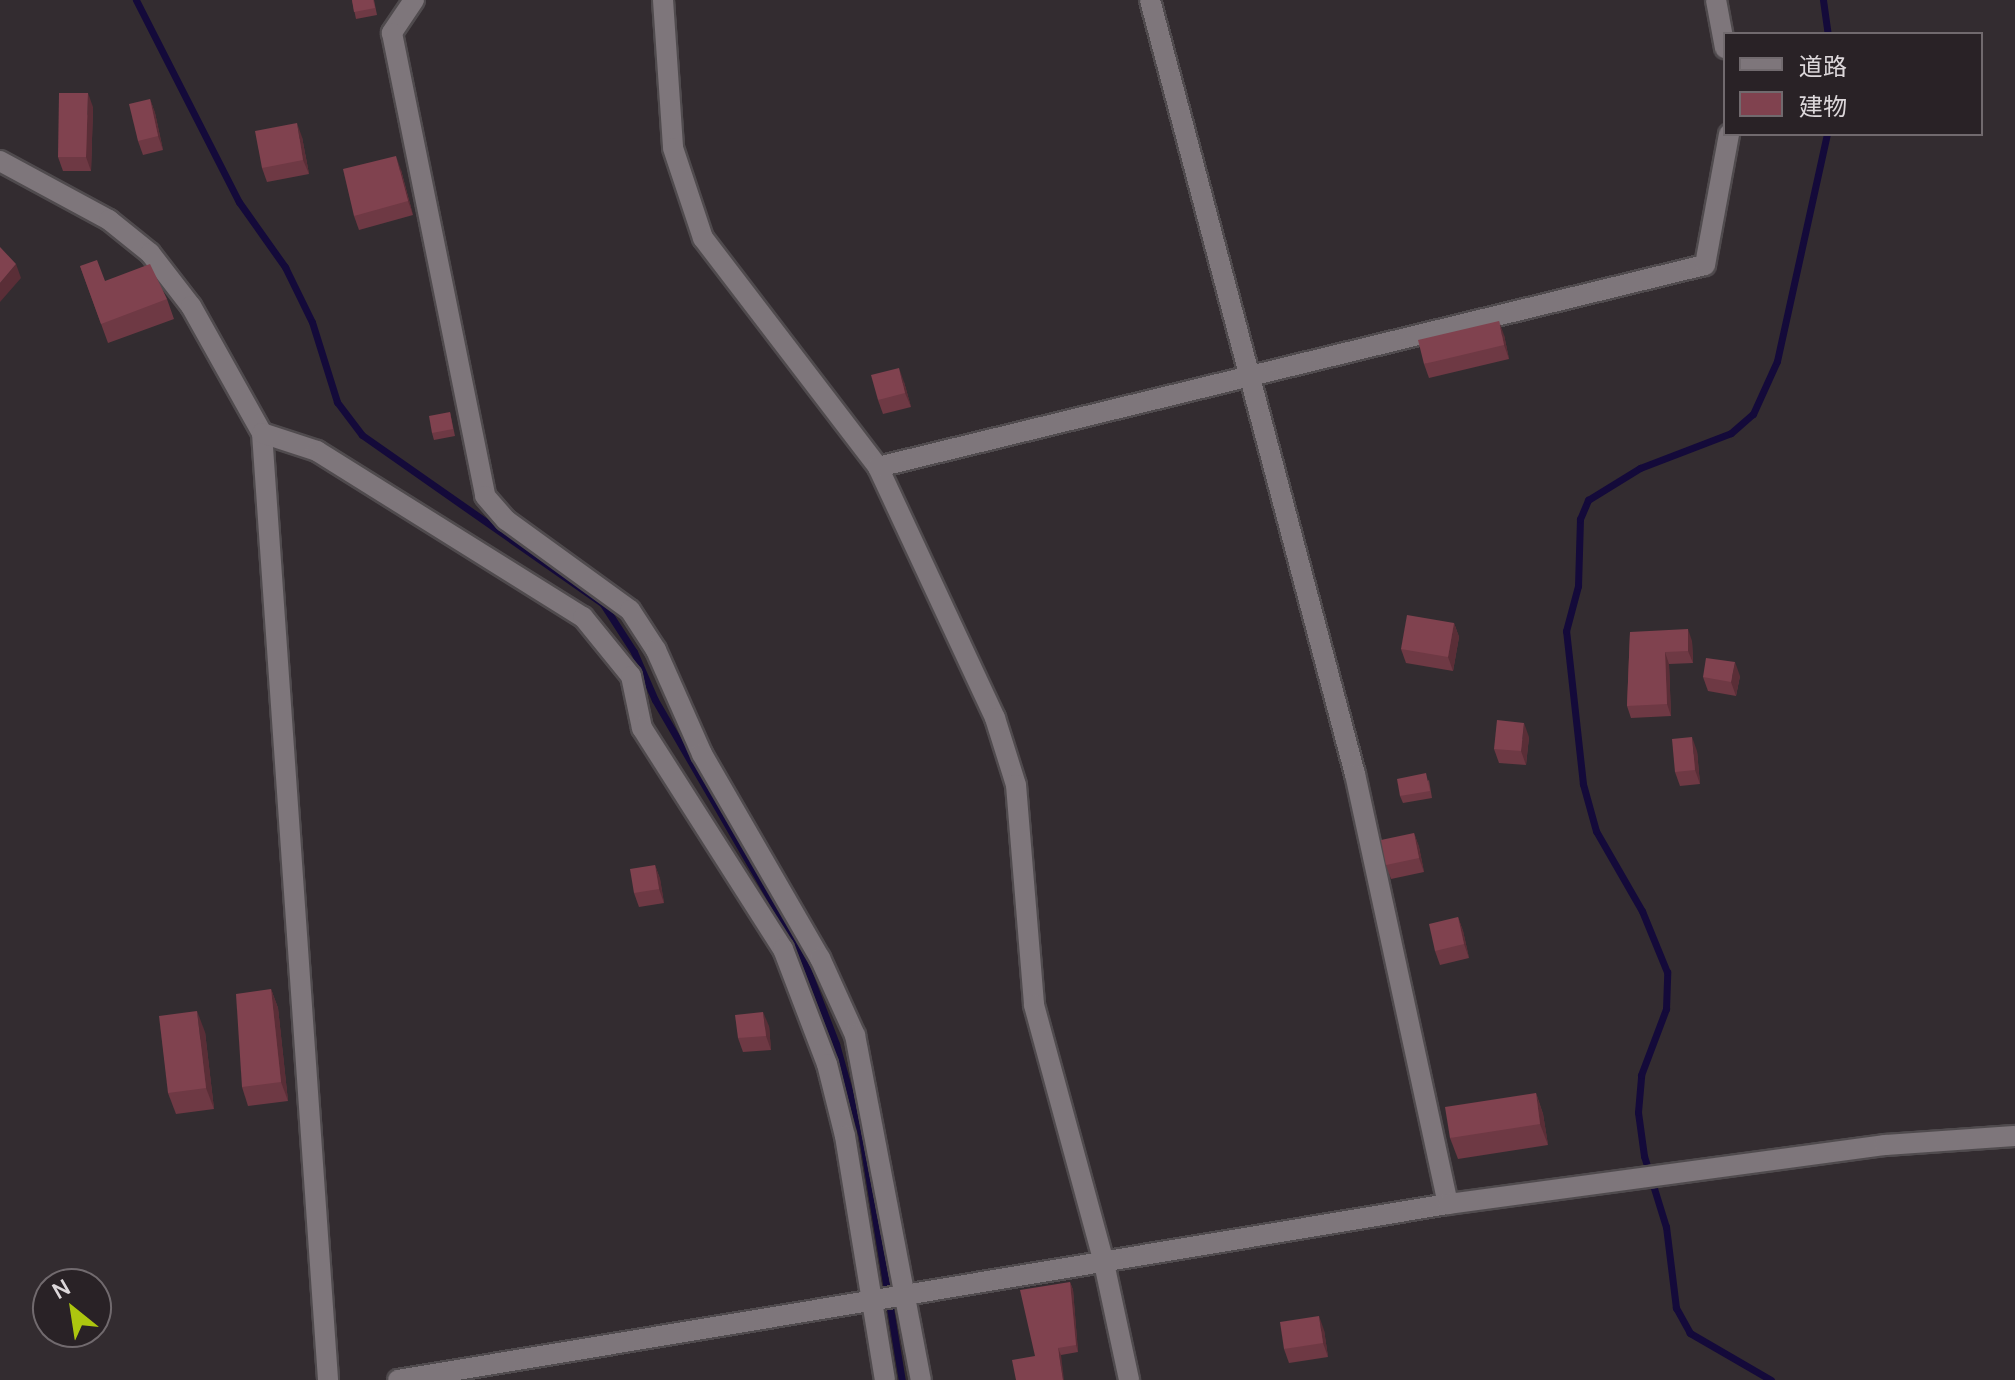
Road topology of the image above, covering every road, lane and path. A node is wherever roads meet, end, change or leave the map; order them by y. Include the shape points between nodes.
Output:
1 (414, 0) edge
2 (663, 0) edge
3 (1150, 0) edge
4 (1716, 0) edge
5 (1723, 37) edge
6 (1729, 136) edge
7 (0, 161) edge
8 (1248, 374) junction
9 (262, 433) junction
10 (878, 467) junction
11 (2015, 1136) edge
12 (1448, 1204) junction
13 (1104, 1263) junction
14 (908, 1295) junction
15 (873, 1298) junction
16 (328, 1380) edge
17 (398, 1380) edge
18 (885, 1380) edge
19 (921, 1380) edge
20 (1129, 1380) edge

1 - 14 street via 392,33 485,496 506,520 630,610 656,650 702,754 820,958 855,1035
2 - 10 street via 673,148 703,238
3 - 8 street
4 - 5 street
6 - 8 street via 1705,265
7 - 9 street via 109,220 150,253 191,306
8 - 10 street
8 - 12 street via 1355,774
9 - 15 street via 317,451 583,617 631,676 642,728 783,949 800,992 827,1064 845,1136
9 - 16 street
10 - 13 street via 995,718 1016,785 1034,1005
11 - 12 street via 1885,1145
12 - 13 street
13 - 14 street
13 - 20 street
14 - 15 street
14 - 19 street
15 - 17 street
15 - 18 street

